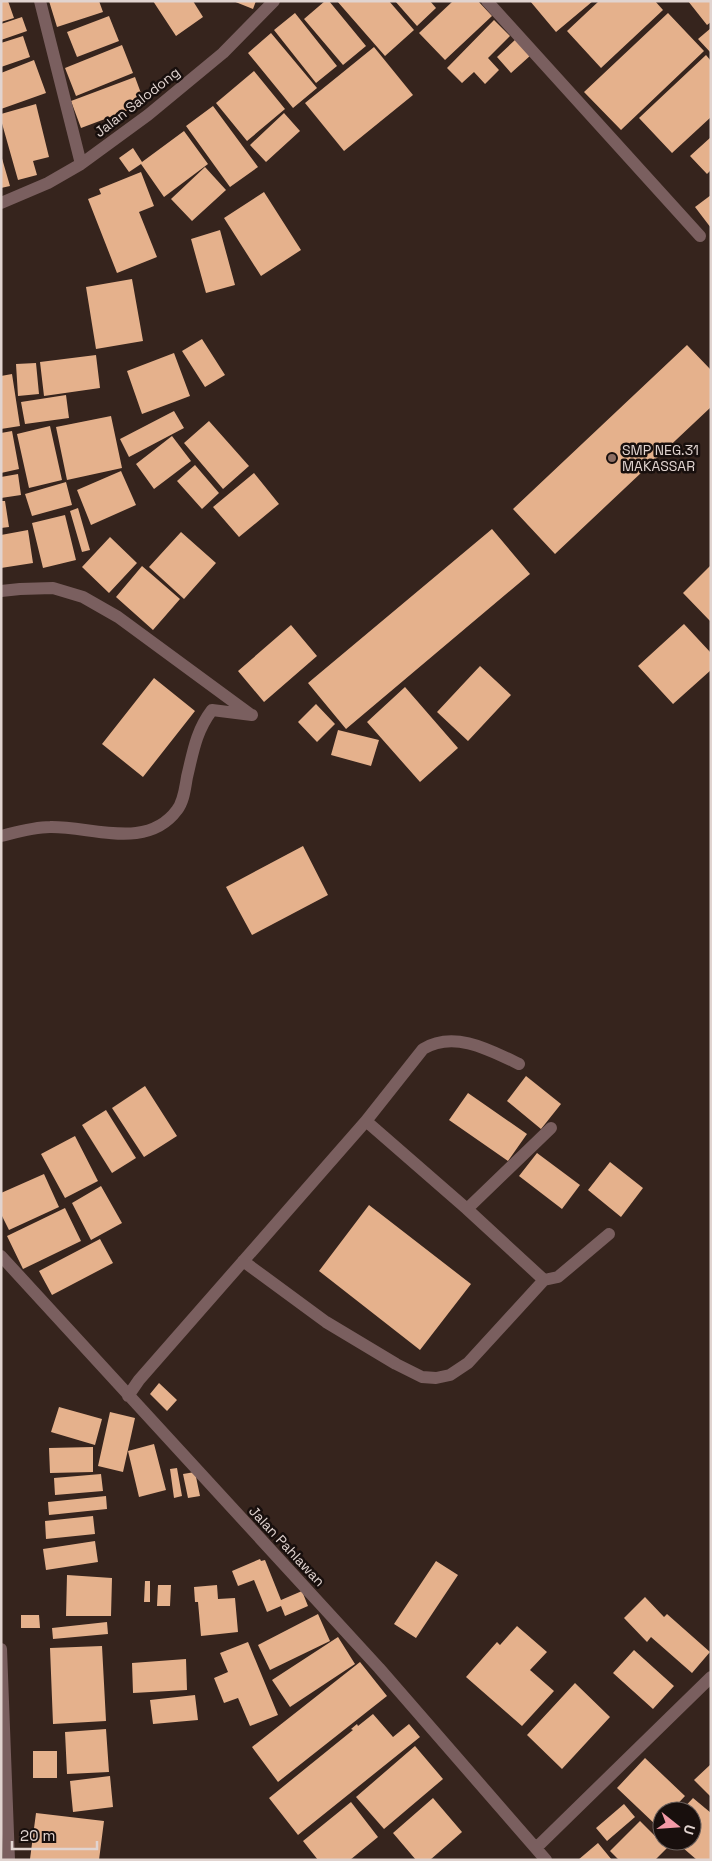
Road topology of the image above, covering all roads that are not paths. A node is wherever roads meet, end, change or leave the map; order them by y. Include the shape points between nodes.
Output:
1 (40, 1) edge
2 (274, 1) edge
3 (487, 1) edge
4 (81, 164) junction
5 (1, 203) edge
6 (700, 236) dead end
7 (1, 591) edge
8 (1, 836) edge
9 (519, 1064) dead end
10 (366, 1120) junction
11 (551, 1128) dead end
12 (467, 1209) junction
13 (609, 1234) dead end
14 (1, 1256) edge
15 (242, 1261) junction
16 (544, 1280) junction
17 (128, 1396) junction
18 (1, 1649) edge
19 (711, 1677) edge
20 (536, 1848) junction
21 (10, 1860) edge
22 (546, 1860) edge

1 - 4 street
2 - 4 street, Jalan Salodong via 215,60
3 - 6 street
4 - 5 street, Jalan Salodong via 48,183
7 - 8 street via 54,588 83,597 118,616 252,715 212,710 197,736 177,810 150,830 111,833 49,827
9 - 10 street via 492,1051 456,1040 433,1043 423,1049
10 - 12 street
10 - 15 street
11 - 12 street
12 - 16 street
13 - 16 street via 558,1277
14 - 17 street, Jalan Pahlawan
15 - 16 street via 326,1322 388,1360 422,1377 436,1378 450,1375 468,1363
15 - 17 street
17 - 20 street, Jalan Pahlawan via 379,1668
18 - 21 street
19 - 20 street
20 - 22 street, Jalan Pahlawan

